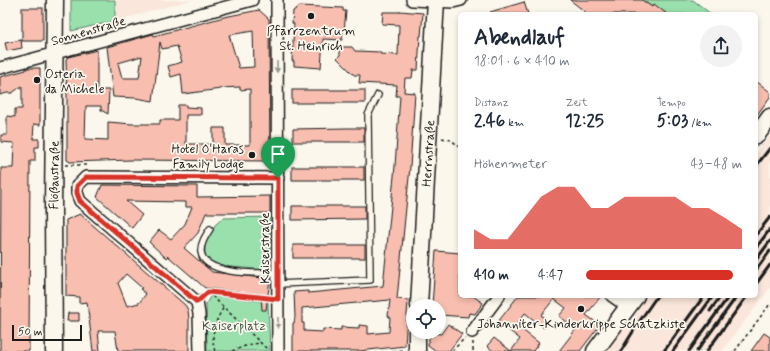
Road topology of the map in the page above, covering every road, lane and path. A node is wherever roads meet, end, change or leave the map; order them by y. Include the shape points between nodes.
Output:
1 (55, 0) edge
2 (252, 0) edge
3 (277, 0) edge
4 (412, 0) edge
5 (436, 0) edge
6 (461, 0) edge
7 (219, 4) edge
8 (55, 54) junction
9 (0, 68) edge
10 (378, 95) dead end
11 (770, 117) edge
12 (758, 133) edge
13 (428, 136) junction
14 (458, 145) edge
15 (64, 165) dead end
16 (86, 177) junction
17 (278, 178) junction
18 (210, 229) dead end
19 (278, 278) junction
20 (208, 292) junction
21 (498, 298) edge
22 (619, 298) edge
23 (278, 299) junction
24 (419, 299) edge
25 (197, 302) junction
26 (632, 302) edge
27 (770, 304) edge
28 (224, 307) junction
29 (472, 332) joint
30 (415, 339) edge
31 (261, 342) junction
32 (411, 350) edge
33 (54, 351) edge
34 (200, 351) edge
35 (215, 351) edge
36 (232, 351) edge
37 (270, 351) edge
38 (278, 351) edge
39 (393, 351) edge
40 (452, 351) edge
41 (595, 351) edge
42 (735, 351) edge

1 - 8 street, Flößaustraße
2 - 7 street, Sonnenstraße
3 -> 17 street, Kaiserstraße
4 - 5 street
5 - 6 street
5 - 13 street, Herrnstraße
7 - 8 street, Sonnenstraße
8 - 9 street, Sonnenstraße
8 - 33 street, Flößaustraße
10 - 19 lane via 368,115 370,280
11 - 12 street
13 - 14 path via 451,140
13 - 24 street, Herrnstraße
15 - 16 path via 86,165
16 - 17 street
16 - 25 street via 77,186 80,201
17 - 19 street, Kaiserstraße
18 - 19 lane via 201,251 208,263 224,270
19 - 23 street, Kaiserstraße
20 - 23 path
20 - 25 path
20 - 28 path
21 - 29 street
22 - 26 street
23 -> 38 street, Kaiserstraße
25 - 34 street
26 - 41 street
27 - 42 path
28 - 31 path
28 - 35 path via 214,328
29 - 40 path
30 - 32 street
31 - 36 path
31 - 37 path
32 - 39 path

